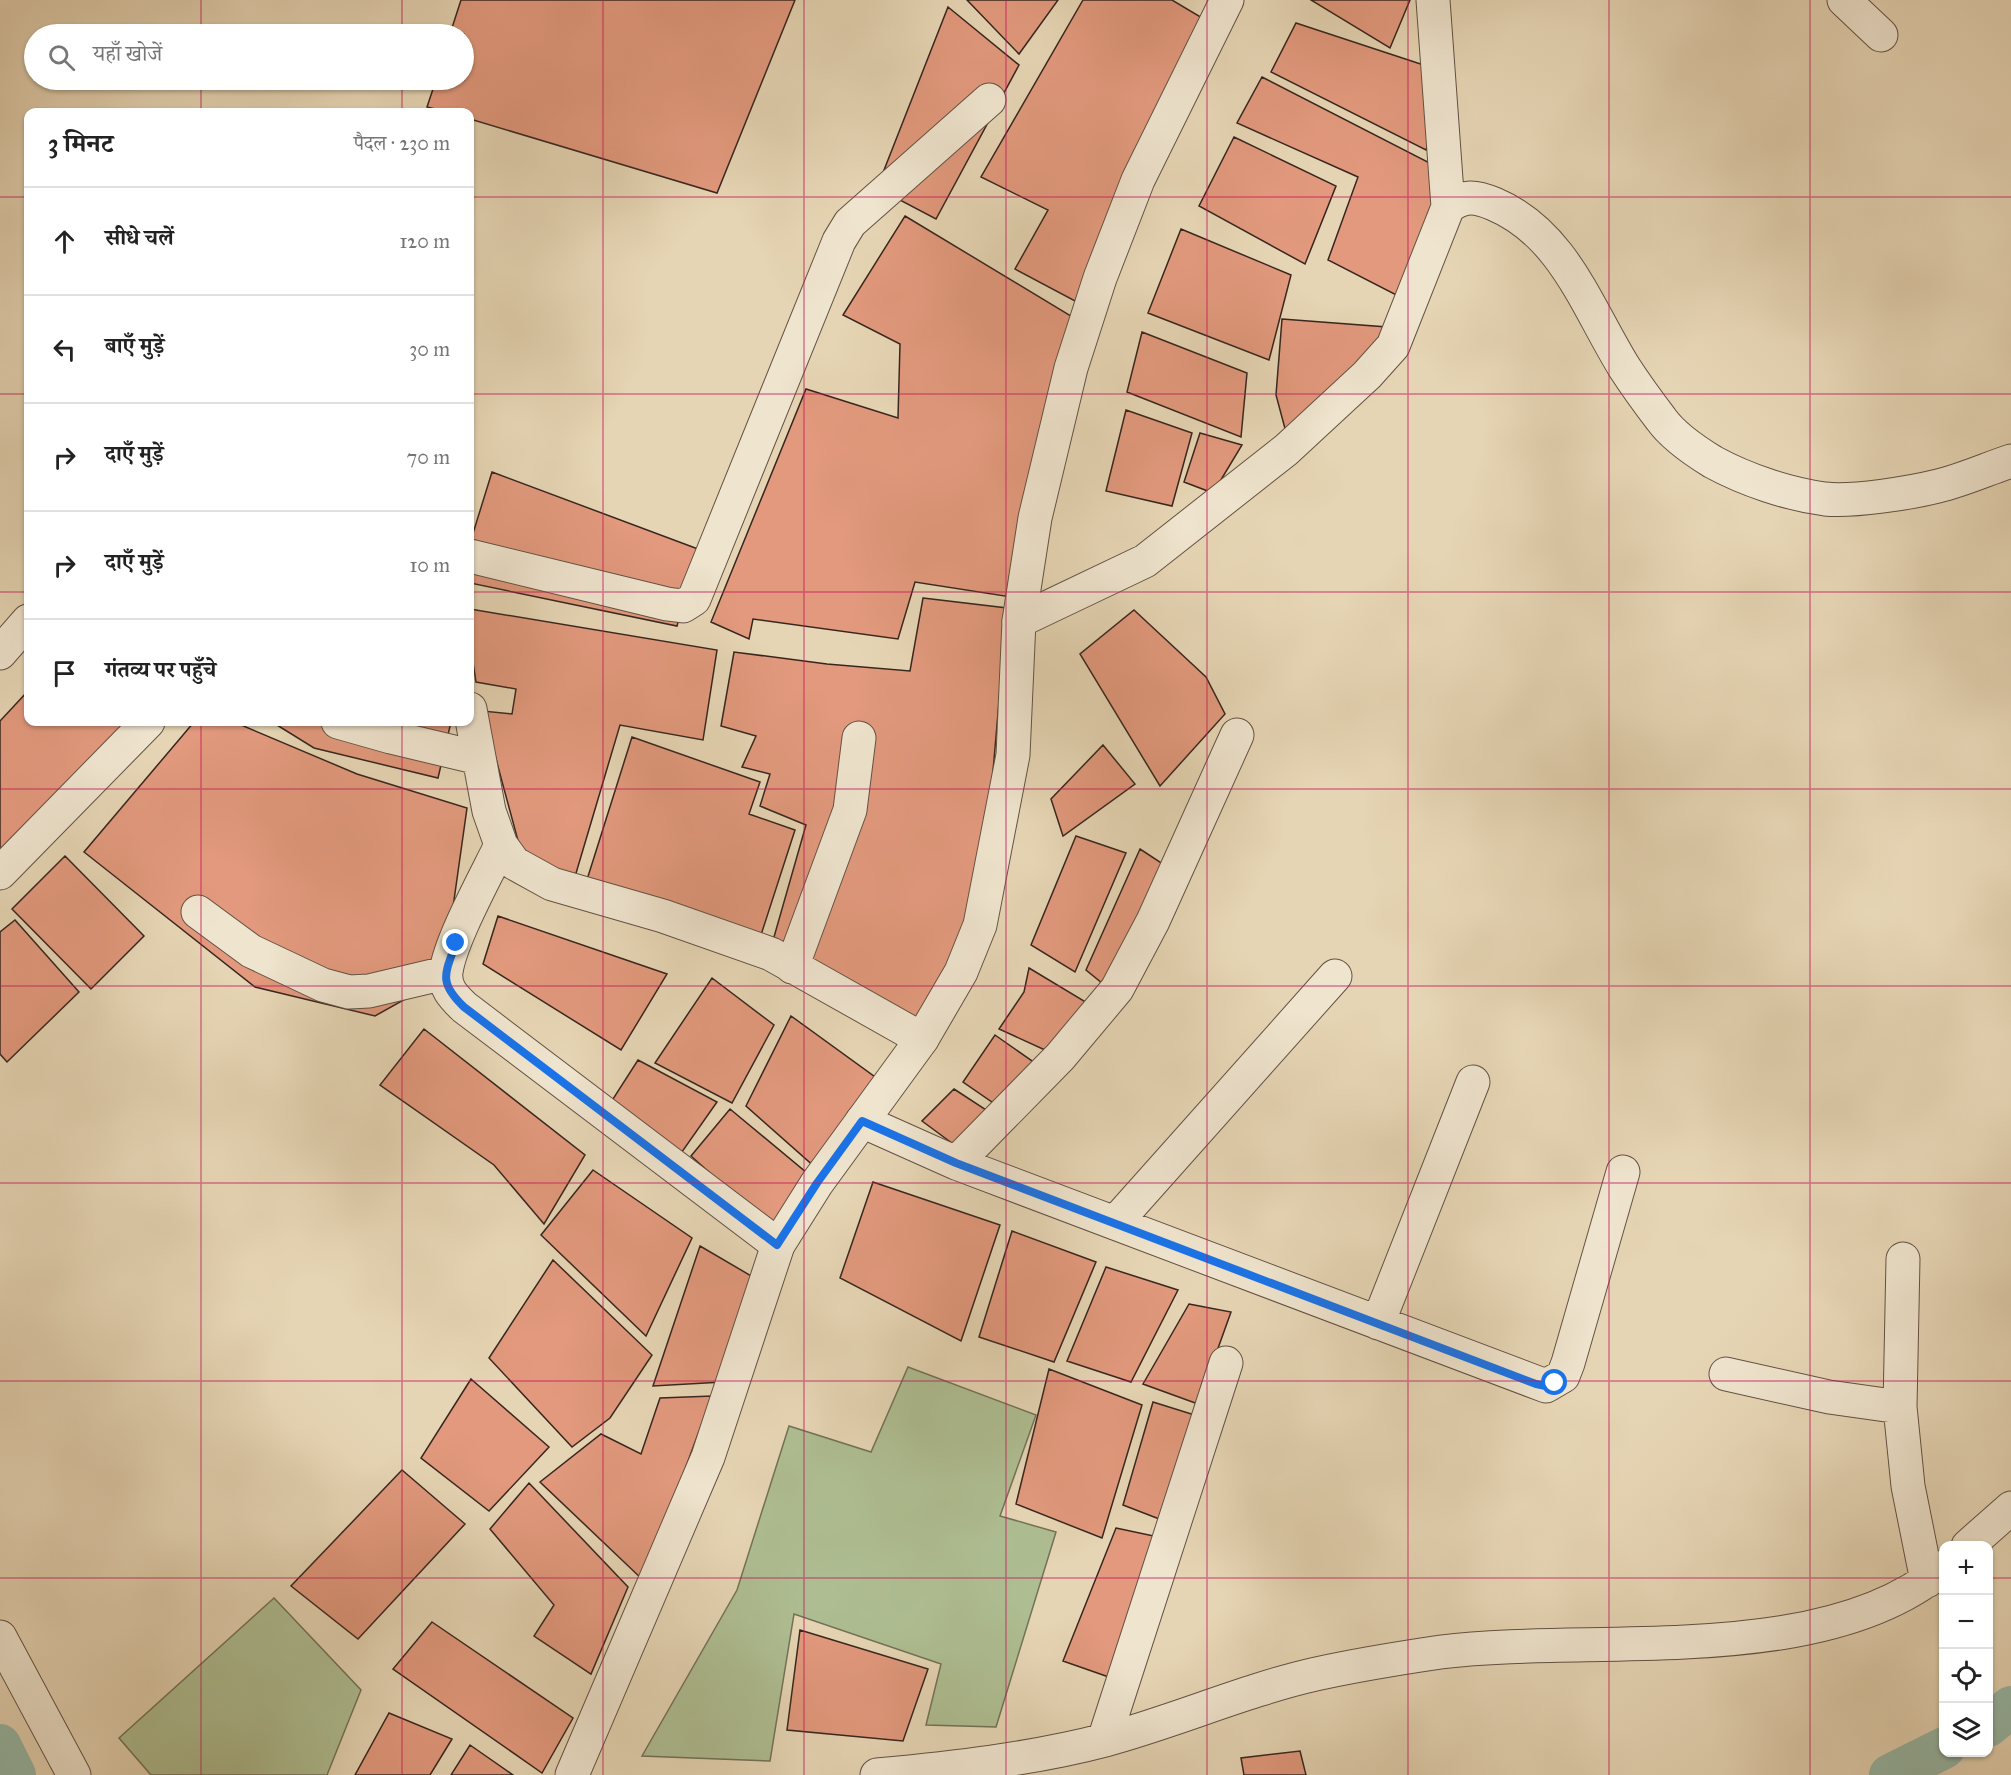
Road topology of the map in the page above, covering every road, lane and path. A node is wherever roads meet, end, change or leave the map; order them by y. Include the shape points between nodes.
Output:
1 (1227, 0) edge
2 (1433, 0) edge
3 (1844, 0) edge
4 (1881, 34) dead end
5 (989, 100) dead end
6 (1448, 207) junction
7 (2011, 460) edge
8 (474, 557) edge
9 (1019, 621) junction
10 (24, 626) edge
11 (0, 653) edge
12 (144, 726) edge
13 (352, 726) edge
14 (473, 726) edge
15 (1237, 735) dead end
16 (859, 738) dead end
17 (479, 758) junction
18 (501, 845) junction
19 (0, 873) edge
20 (198, 912) dead end
21 (792, 967) junction
22 (446, 973) junction
23 (1335, 976) dead end
24 (922, 1040) junction
25 (1473, 1082) dead end
26 (862, 1121) junction
27 (956, 1163) junction
28 (1623, 1172) dead end
29 (1115, 1223) junction
30 (777, 1245) junction
31 (1903, 1259) dead end
32 (1378, 1323) junction
33 (1226, 1363) dead end
34 (1726, 1374) dead end
35 (1900, 1407) junction
36 (2011, 1508) edge
37 (1973, 1541) edge
38 (1935, 1574) edge
39 (0, 1637) edge
40 (1104, 1740) junction
41 (74, 1775) edge
42 (572, 1775) edge
43 (877, 1775) edge

1 - 9 street via 1138,180 1100,278 1071,368 1035,518
2 - 6 street
3 - 4 street
5 - 8 street via 844,232 694,599 682,606 667,604
6 - 7 street via 1460,198 1478,197 1502,207 1538,232 1564,261 1625,368 1662,422 1714,462 1786,490 1827,499 1938,486
6 - 9 street via 1393,346 1367,375 1286,450 1146,561
9 - 24 street via 1012,755 980,925 961,972
10 - 11 street
12 - 19 street
13 - 17 street
14 - 17 street
15 - 27 street via 1153,921 1117,989 1060,1057
16 - 21 street via 850,810
17 - 18 street via 489,812
18 - 21 street via 514,863 552,884 663,916 771,954
18 - 22 street
20 - 22 street via 251,951 323,985 349,992
21 - 24 street
22 - 30 street via 449,992 464,1007
23 - 29 street
24 - 26 street
25 - 32 street
26 - 27 street
26 - 30 street
27 - 29 street
28 - 32 street via 1568,1364 1555,1383 1536,1384
29 - 32 street
30 - 42 street via 708,1457
31 - 35 street
33 - 40 street
34 - 35 street via 1829,1397
35 - 38 street via 1908,1486
36 - 37 street
38 - 40 street via 1885,1604 1845,1618 1759,1636 1442,1652 1315,1674
39 - 41 street
40 - 43 street via 961,1767

